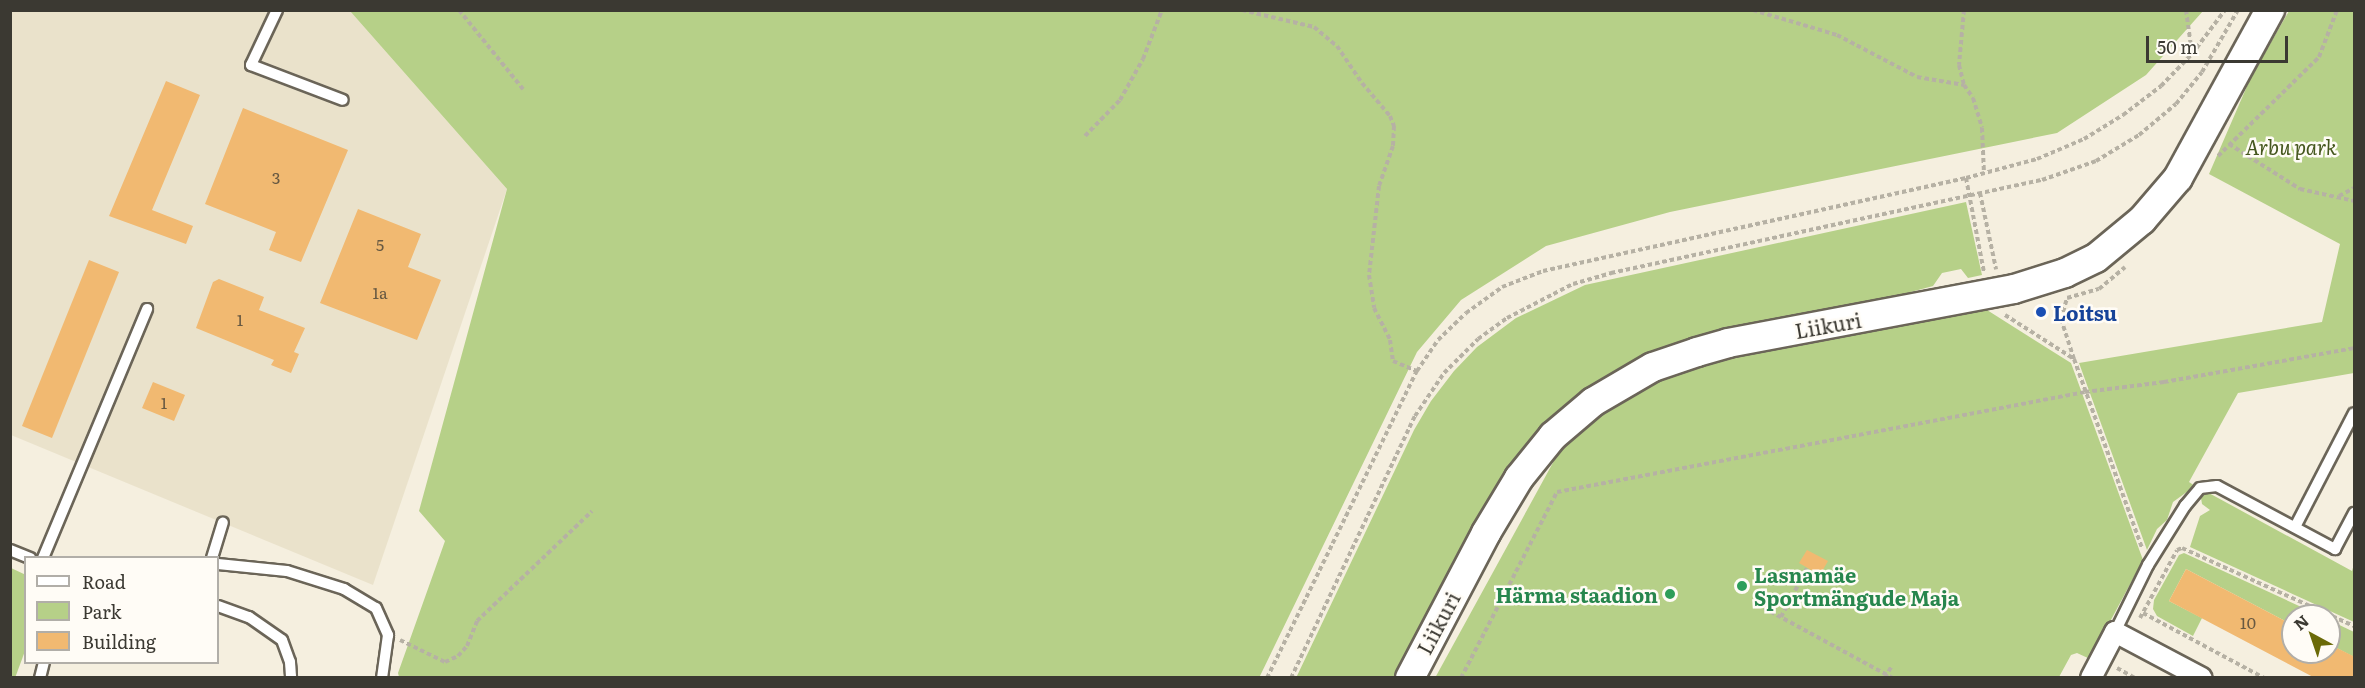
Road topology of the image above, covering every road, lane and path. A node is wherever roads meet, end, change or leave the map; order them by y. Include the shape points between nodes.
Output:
1 (277, 10) edge
2 (459, 10) edge
3 (1162, 10) edge
4 (1242, 10) edge
5 (1753, 10) edge
6 (1964, 10) edge
7 (2186, 10) edge
8 (2225, 10) edge
9 (2238, 10) edge
10 (2270, 10) edge
11 (2337, 10) edge
12 (2192, 54) junction
13 (1964, 85) junction
14 (523, 89) dead end
15 (343, 100) dead end
16 (1085, 136) dead end
17 (2229, 144) junction
18 (2213, 161) dead end
19 (1984, 173) junction
20 (1966, 178) junction
21 (2355, 188) edge
22 (1980, 193) junction
23 (1970, 195) junction
24 (2338, 196) junction
25 (2355, 201) edge
26 (1999, 300) junction
27 (147, 309) dead end
28 (2355, 348) edge
29 (1417, 371) junction
30 (2085, 392) junction
31 (2355, 413) edge
32 (592, 511) dead end
33 (2355, 513) edge
34 (224, 523) dead end
35 (2295, 527) junction
36 (10, 550) edge
37 (25, 556) edge
38 (44, 556) edge
39 (213, 556) edge
40 (219, 564) edge
41 (2148, 565) junction
42 (1807, 568) dead end
43 (219, 606) edge
44 (1764, 608) dead end
45 (1781, 616) junction
46 (2355, 626) edge
47 (2115, 632) junction
48 (388, 634) junction
49 (1891, 667) dead end
50 (2112, 672) dead end
51 (1886, 675) edge
52 (291, 678) edge
53 (382, 678) edge
54 (1267, 678) edge
55 (1291, 678) edge
56 (1410, 678) edge
57 (1461, 678) edge
58 (1893, 678) edge
59 (2091, 678) edge
60 (2135, 678) edge
61 (2202, 678) edge
62 (2264, 678) edge

1 - 15 lane via 251,65
2 - 14 path
3 - 16 path via 1143,58 1120,100
4 - 29 path via 1314,27 1337,46 1390,116 1393,146 1379,186 1369,275 1374,308 1390,340 1393,361
5 - 13 path via 1766,17 1837,35 1917,77
6 - 13 path via 1959,64
7 - 12 path
8 - 12 path
9 - 22 path via 2202,72 2176,105 2139,135 2096,161 2042,180
10 - 26 street, Liikuri via 2194,151 2164,196 2142,220 2114,245 2080,267
11 - 17 path via 2319,57
12 - 19 path via 2161,86 2084,139 2037,159
13 - 19 path via 1973,98 1982,128
17 - 18 path
17 - 24 path via 2300,189
19 - 20 path
20 - 23 path
20 - 29 path via 1543,271 1502,287 1466,313 1438,340
21 - 24 path
22 - 23 path
22 - 26 path
23 - 26 path
23 - 55 path via 1611,273 1573,284 1507,318 1478,339 1444,373 1415,416
24 - 25 path
26 - 30 path via 2074,359
26 - 56 street, Liikuri via 1728,343 1653,367 1604,394 1553,436 1520,478 1486,533
27 - 38 lane
28 - 30 path
29 - 54 path
30 - 41 path
30 - 57 path via 1557,492
31 - 35 lane
32 - 48 path via 477,621 467,646 458,656 445,662
33 - 35 lane via 2335,549
34 - 39 lane
35 - 41 lane via 2217,486 2200,488
36 - 37 lane
40 - 48 lane via 287,572 344,589 376,608
41 - 47 lane
42 - 45 path
43 - 52 lane via 249,617 282,640
44 - 45 path
45 - 51 path
46 - 62 path via 2182,548 2176,550 2143,613
47 - 59 street
47 - 61 street
48 - 53 lane
49 - 51 path
50 - 60 path via 2115,666
51 - 58 path

